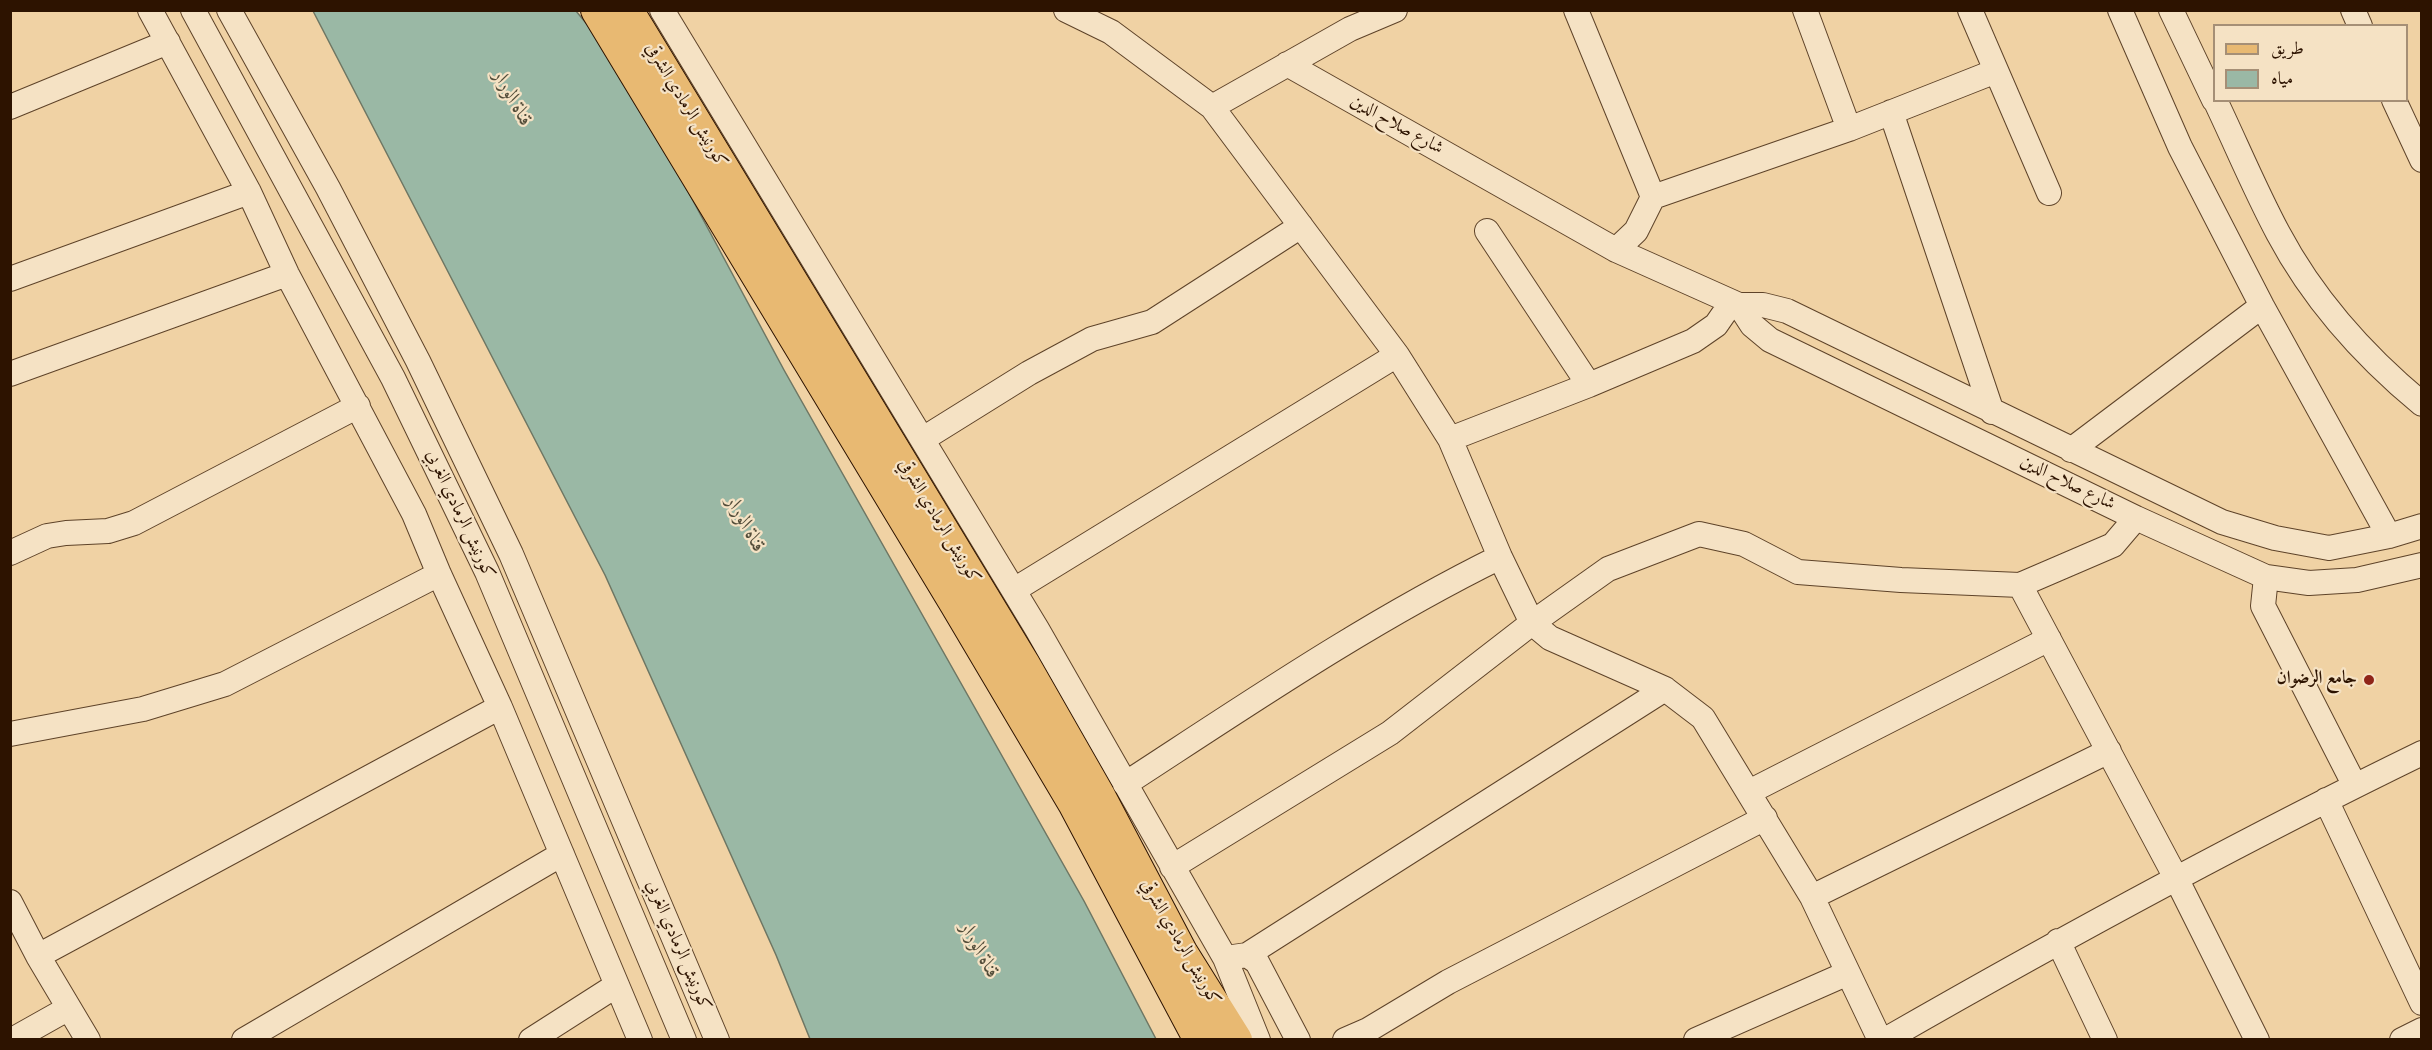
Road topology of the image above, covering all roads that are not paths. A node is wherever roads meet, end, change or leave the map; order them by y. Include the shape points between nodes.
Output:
1 (150, 10) edge
2 (194, 10) edge
3 (229, 10) edge
4 (597, 10) edge
5 (627, 10) edge
6 (662, 10) edge
7 (1066, 10) edge
8 (1395, 10) edge
9 (1576, 10) edge
10 (1804, 10) edge
11 (1970, 10) edge
12 (2120, 10) edge
13 (2171, 10) edge
14 (2353, 10) edge
15 (1343, 20) edge
16 (2359, 24) edge
17 (168, 42) junction
18 (1287, 64) junction
19 (1996, 70) junction
20 (2213, 96) edge
21 (2216, 102) edge
22 (2395, 102) edge
23 (10, 107) edge
24 (1212, 107) junction
25 (1891, 112) junction
26 (1849, 129) junction
27 (2420, 155) edge
28 (249, 192) junction
29 (2049, 193) dead end
30 (1653, 198) junction
31 (1301, 226) junction
32 (1487, 231) dead end
33 (1616, 250) junction
34 (287, 274) junction
35 (10, 279) edge
36 (1735, 304) junction
37 (2262, 306) junction
38 (1397, 354) junction
39 (10, 374) edge
40 (1589, 385) junction
41 (2421, 404) edge
42 (358, 406) junction
43 (1992, 412) junction
44 (923, 439) junction
45 (1450, 439) junction
46 (2071, 450) junction
47 (2136, 518) junction
48 (2421, 526) edge
49 (2389, 536) junction
50 (10, 553) edge
51 (1500, 557) junction
52 (2421, 565) edge
53 (439, 574) junction
54 (2266, 578) junction
55 (2020, 585) junction
56 (1014, 590) junction
57 (1532, 623) junction
58 (2049, 639) junction
59 (1665, 689) junction
60 (500, 707) junction
61 (10, 734) edge
62 (2109, 751) junction
63 (2421, 753) edge
64 (1125, 783) junction
65 (2355, 786) junction
66 (1749, 792) junction
67 (2326, 800) junction
68 (1765, 818) junction
69 (562, 854) junction
70 (1172, 867) junction
71 (2176, 878) junction
72 (1812, 897) junction
73 (10, 902) edge
74 (2058, 940) junction
75 (38, 956) junction
76 (1236, 957) junction
77 (1848, 973) junction
78 (617, 985) junction
79 (698, 994) junction
80 (2421, 1003) edge
81 (670, 1007) junction
82 (69, 1008) junction
83 (2421, 1030) edge
84 (12, 1040) edge
85 (88, 1040) edge
86 (244, 1040) edge
87 (531, 1040) edge
88 (640, 1040) edge
89 (684, 1040) edge
90 (717, 1040) edge
91 (1200, 1040) edge
92 (1236, 1040) edge
93 (1258, 1040) edge
94 (1298, 1040) edge
95 (1345, 1040) edge
96 (1696, 1040) edge
97 (1880, 1040) edge
98 (1885, 1040) edge
99 (2105, 1040) edge
100 (2257, 1040) edge
101 (2402, 1040) edge

1 - 17 street
2 - 81 street, كورنيش الرمادي الغربي via 393,378 482,562
3 - 79 street, كورنيش الرمادي الغربي via 328,188 511,554
4 - 91 main road, كورنيش الرمادي الشرقي via 1068,793
5 - 92 main road, كورنيش الرمادي الشرقي via 1023,663 1181,952
6 - 44 street
7 - 24 street via 1111,32
8 - 15 street
9 - 30 street
10 - 26 street
11 - 19 street
12 - 37 street via 2180,147
13 - 20 street
14 - 16 street
15 - 18 street
17 - 23 street
17 - 28 street
18 - 24 street
18 - 33 street, شارع صلاح الدين
19 - 25 street
19 - 29 street
21 - 41 street via 2277,233 2300,271 2354,341
22 - 27 street
24 - 31 street
25 - 26 street
25 - 43 street
26 - 30 street
28 - 34 street
28 - 35 street
30 - 33 street via 1636,231
31 - 38 street
31 - 44 street via 1152,322 1092,339
32 - 40 street
33 - 36 street, شارع صلاح الدين
34 - 39 street
34 - 42 street
36 - 40 street via 1699,337
36 - 43 street, شارع صلاح الدين via 1787,311
36 - 47 street, شارع صلاح الدين via 1770,340
37 - 46 street
37 - 49 street
38 - 45 street
38 - 56 street
40 - 45 street
42 - 50 street via 134,523 108,531 47,536
42 - 53 street via 414,514
43 - 46 street, شارع صلاح الدين
44 - 56 street
45 - 51 street
46 - 49 street, شارع صلاح الدين via 2222,522 2276,538 2330,548
47 - 54 street, شارع صلاح الدين
47 - 55 street via 2113,545
48 - 49 street, شارع صلاح الدين
51 - 57 street
51 - 64 street via 1356,635
52 - 54 street, شارع صلاح الدين via 2357,580 2310,583
53 - 60 street
53 - 61 street via 225,684 143,709
54 - 65 street via 2263,606
55 - 57 street via 1798,572 1744,544 1699,534 1608,569
55 - 58 street
56 - 64 street
57 - 59 street via 1550,638
57 - 70 street via 1390,733
58 - 62 street
58 - 66 street
59 - 66 street via 1703,718
59 - 76 street
60 - 69 street
60 - 75 street
62 - 71 street
62 - 72 street
63 - 65 street
64 - 70 street
65 - 67 street
66 - 68 street
67 - 71 street
67 - 80 street
68 - 72 street
68 - 95 street via 1448,982
69 - 78 street
69 - 86 street
70 - 76 street
71 - 74 street
71 - 100 street
72 - 77 street
73 - 75 street
74 - 98 street
74 - 99 street
75 - 82 street
76 - 93 street
76 - 94 street via 1257,962
77 - 96 street
77 - 97 street
78 - 87 street
78 - 88 street
79 - 81 street
79 - 90 street, كورنيش الرمادي الغربي
81 - 89 street, كورنيش الرمادي الغربي
82 - 84 street
82 - 85 street
83 - 101 street

